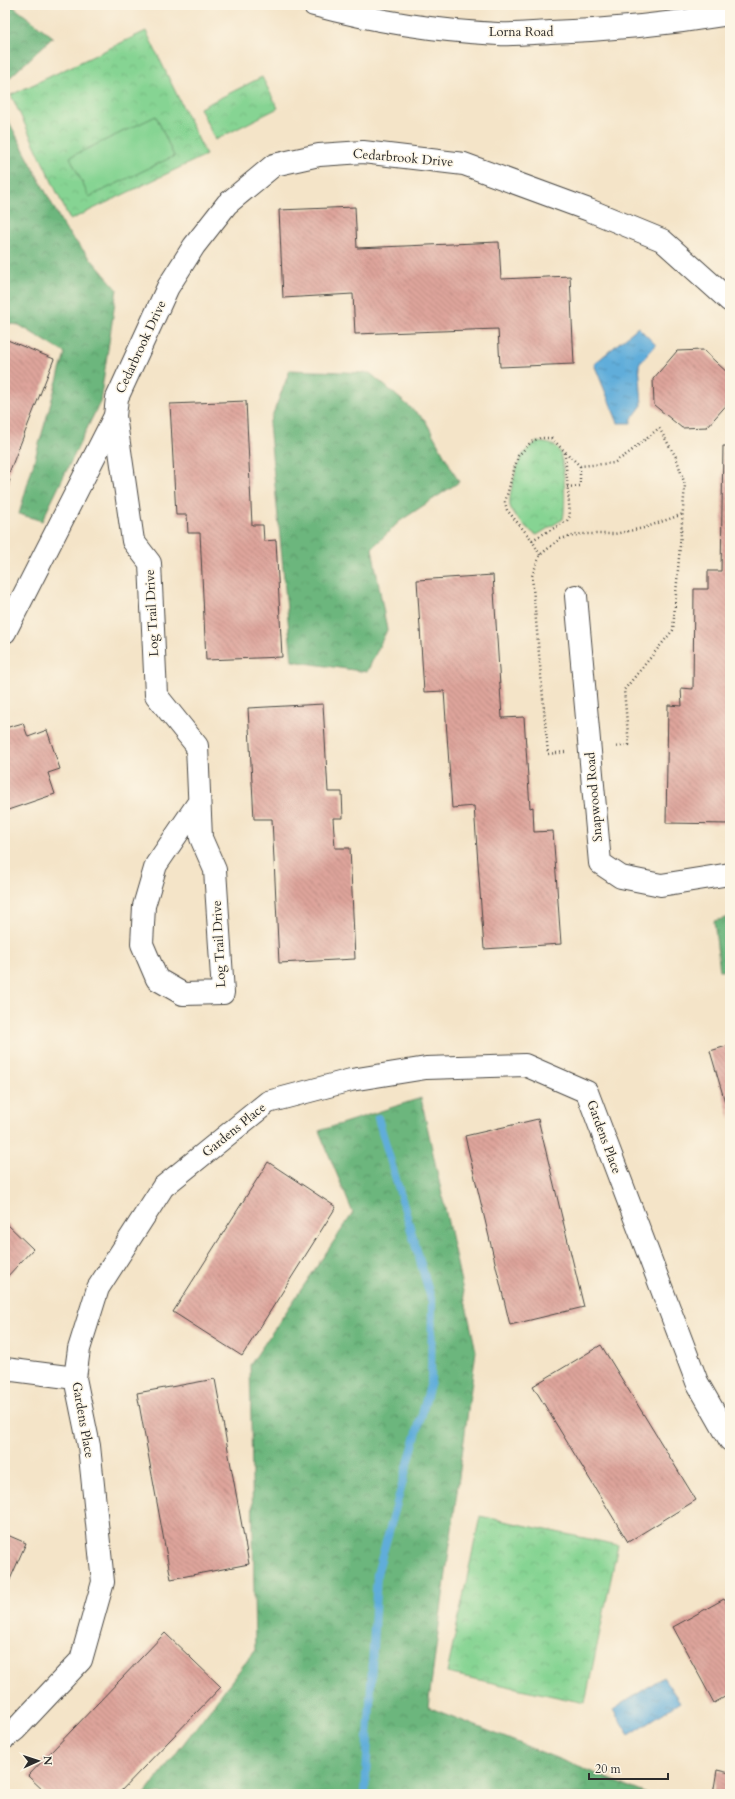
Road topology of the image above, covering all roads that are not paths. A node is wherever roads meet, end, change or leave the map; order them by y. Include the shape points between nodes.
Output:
1 (314, 5) edge
2 (730, 14) edge
3 (730, 301) edge
4 (115, 416) junction
5 (576, 596) dead end
6 (5, 632) edge
7 (199, 802) junction
8 (730, 874) edge
9 (5, 1369) edge
10 (74, 1378) junction
11 (730, 1440) edge
12 (5, 1738) edge

1 - 2 street, Lorna Road via 356,16 418,26 499,34 594,31
3 - 4 street, Cedarbrook Drive via 662,240 464,164 363,152 319,155 274,166 227,204 194,246 168,287 117,398
4 - 6 street, Cedarbrook Drive
4 - 7 street, Log Trail Drive via 133,541 150,563 156,695 197,746
5 - 8 street, Snapwood Road via 600,863 621,878 661,885
7 - 7 street, Log Trail Drive via 201,838 215,870 223,993 183,994 157,979 142,944 144,906 156,864
9 - 10 street
10 - 11 street, Gardens Place via 79,1349 98,1288 163,1187 268,1102 351,1080 426,1068 525,1065 587,1092 697,1382
10 - 12 street, Gardens Place via 89,1446 103,1582 81,1660 16,1730

